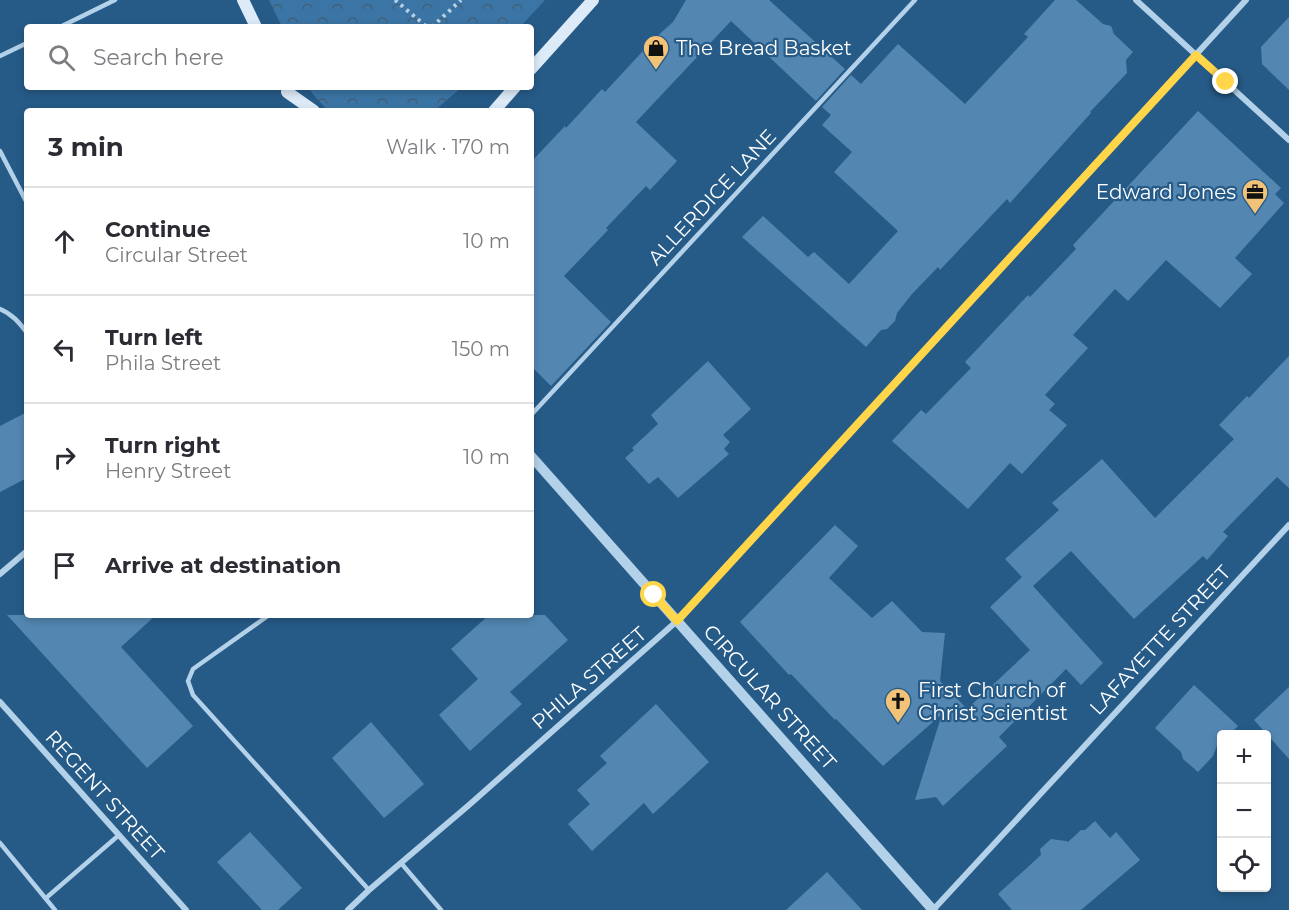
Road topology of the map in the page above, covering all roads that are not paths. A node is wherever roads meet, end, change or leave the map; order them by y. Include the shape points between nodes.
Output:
1 (115, 0) edge
2 (243, 0) edge
3 (593, 0) edge
4 (915, 0) edge
5 (1136, 0) edge
6 (1246, 0) edge
7 (66, 24) edge
8 (255, 24) edge
9 (24, 44) edge
10 (1196, 55) junction
11 (0, 56) edge
12 (534, 66) edge
13 (286, 90) edge
14 (287, 90) edge
15 (512, 90) edge
16 (296, 108) edge
17 (310, 108) edge
18 (497, 108) edge
19 (1289, 140) edge
20 (0, 151) edge
21 (24, 197) edge
22 (0, 309) edge
23 (24, 329) edge
24 (534, 412) edge
25 (534, 459) edge
26 (1289, 525) edge
27 (24, 554) edge
28 (0, 574) edge
29 (265, 618) edge
30 (677, 621) junction
31 (0, 702) edge
32 (119, 835) junction
33 (0, 843) edge
34 (401, 863) junction
35 (369, 890) junction
36 (46, 898) junction
37 (55, 910) edge
38 (186, 910) edge
39 (348, 910) edge
40 (441, 910) edge
41 (933, 910) edge

1 - 7 lane
2 - 8 main road
3 - 12 main road
4 - 24 lane, ALLERDICE LANE
5 - 10 street
6 - 10 street, PHILA STREET
9 - 11 lane
10 - 19 street
10 - 30 street, PHILA STREET
13 - 16 main road
14 - 17 main road
15 - 18 main road
20 - 21 lane
22 - 23 lane via 16,318
25 - 30 street, CIRCULAR STREET
26 - 41 street, LAFAYETTE STREET
27 - 28 street
29 - 35 lane via 193,669 188,681 193,694
30 - 34 street, PHILA STREET
30 - 41 street, CIRCULAR STREET
31 - 32 street, REGENT STREET
32 - 36 lane
32 - 38 street, REGENT STREET
33 - 36 lane
34 - 35 street, PHILA STREET
34 - 40 lane
35 - 39 street, PHILA STREET
36 - 37 lane

